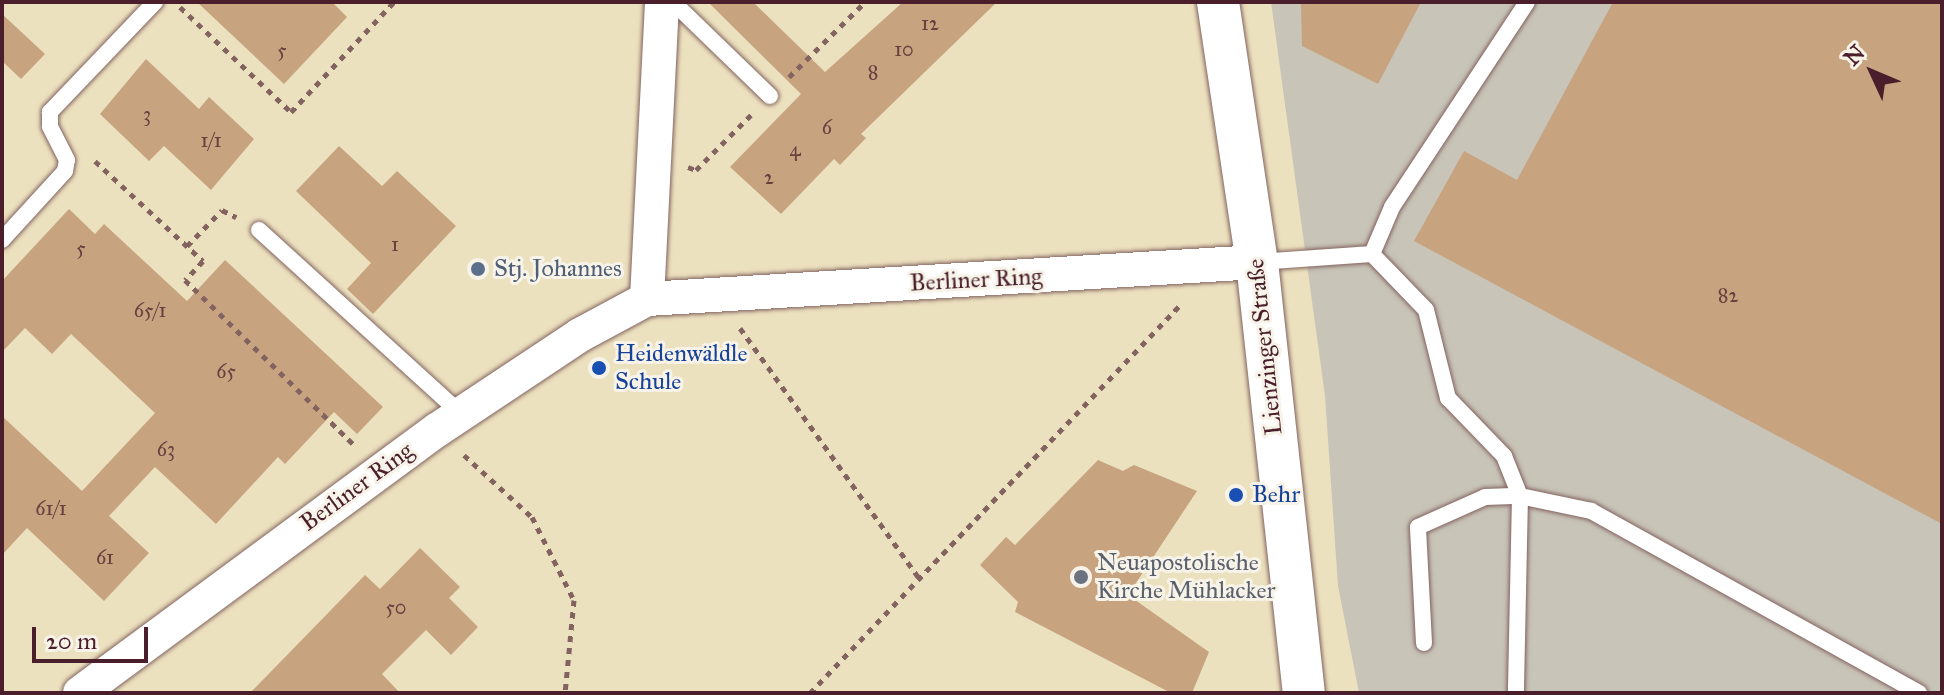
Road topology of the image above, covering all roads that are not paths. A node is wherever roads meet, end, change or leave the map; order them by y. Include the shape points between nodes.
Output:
1 (155, 2) edge
2 (662, 2) edge
3 (673, 2) edge
4 (1218, 2) edge
5 (1527, 2) edge
6 (770, 96) dead end
7 (259, 230) road end
8 (2, 240) edge
9 (1372, 254) junction
10 (1257, 262) junction
11 (647, 299) junction
12 (449, 422) junction
13 (1520, 496) junction
14 (1424, 643) dead end
15 (80, 693) edge
16 (1304, 693) edge
17 (1516, 693) edge
18 (1919, 693) edge

1 - 8 lane via 50,112 50,126 67,160 58,183
2 - 11 street
3 - 6 lane
4 - 10 street, Lienzinger Straße
5 - 9 lane via 1392,207
7 - 12 lane
9 - 10 lane
9 - 13 lane via 1426,310 1448,398 1504,456
10 - 11 street, Berliner Ring
10 - 16 street, Lienzinger Straße
11 - 12 street, Berliner Ring via 580,335
12 - 15 street, Berliner Ring
13 - 14 lane via 1485,497 1418,527
13 - 17 lane
13 - 18 lane via 1591,511

